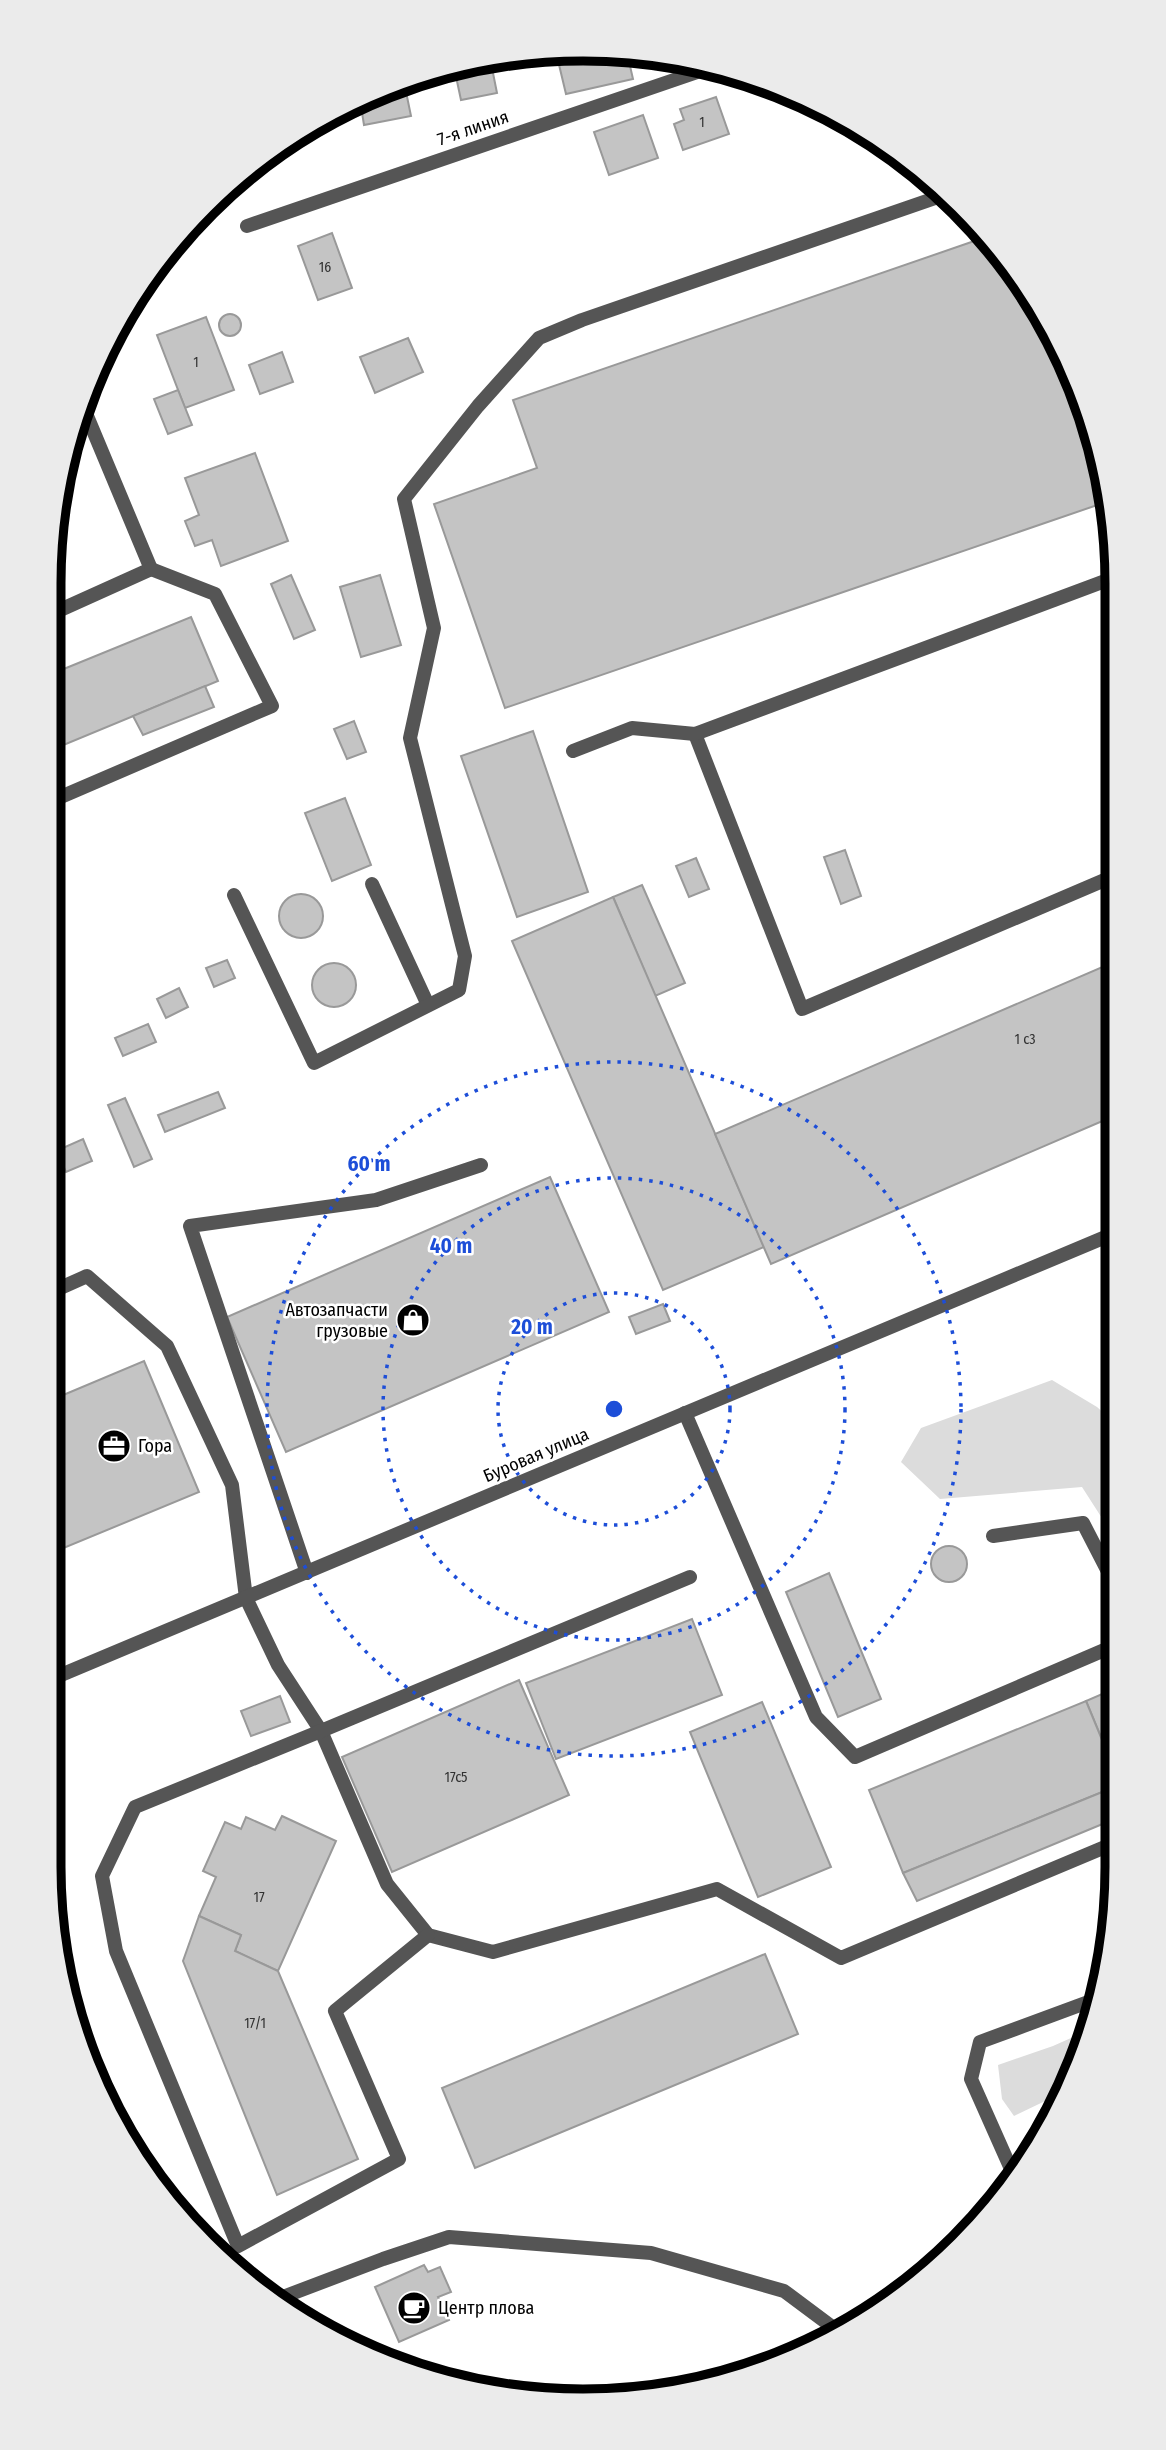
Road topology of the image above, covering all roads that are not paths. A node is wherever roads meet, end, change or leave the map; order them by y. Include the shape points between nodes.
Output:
1 (694, 73) edge
2 (935, 198) edge
3 (247, 226) dead end
4 (88, 418) edge
5 (151, 569) junction
6 (1105, 581) edge
7 (61, 610) edge
8 (695, 734) junction
9 (573, 751) dead end
10 (61, 797) edge
11 (1105, 880) edge
12 (372, 884) dead end
13 (234, 895) dead end
14 (428, 1005) junction
15 (481, 1165) dead end
16 (1105, 1237) edge
17 (61, 1288) edge
18 (685, 1413) junction
19 (993, 1536) dead end
20 (1105, 1565) edge
21 (307, 1573) junction
22 (690, 1577) dead end
23 (246, 1598) junction
24 (1105, 1650) edge
25 (61, 1675) edge
26 (321, 1731) junction
27 (1105, 1847) edge
28 (428, 1935) junction
29 (1087, 2002) edge
30 (1010, 2167) edge
31 (286, 2296) edge
32 (831, 2326) edge

1 - 3 street, 7-я линия
2 - 14 street via 539,338 404,499 433,628 410,738 465,956 459,990
4 - 5 street
5 - 7 street
5 - 10 street via 215,594 272,706
6 - 8 street
8 - 9 street via 632,728
8 - 11 street via 802,1009
12 - 14 street
13 - 14 street via 314,1063
15 - 21 street via 376,1200 190,1226
16 - 18 street, Буровая улица
17 - 23 street via 88,1276 167,1346 232,1485
18 - 21 street, Буровая улица
18 - 24 street via 816,1717 855,1757
19 - 20 street via 1083,1522
21 - 23 street, Буровая улица
22 - 26 street
23 - 25 street, Буровая улица
23 - 26 street via 278,1665
26 - 28 street via 387,1884
26 - 28 street via 135,1807 102,1876 116,1951 238,2246 399,2159 335,2011
27 - 28 street via 841,1958 717,1889 493,1952
29 - 30 street via 980,2042 971,2079
31 - 32 street via 449,2237 651,2253 784,2291

